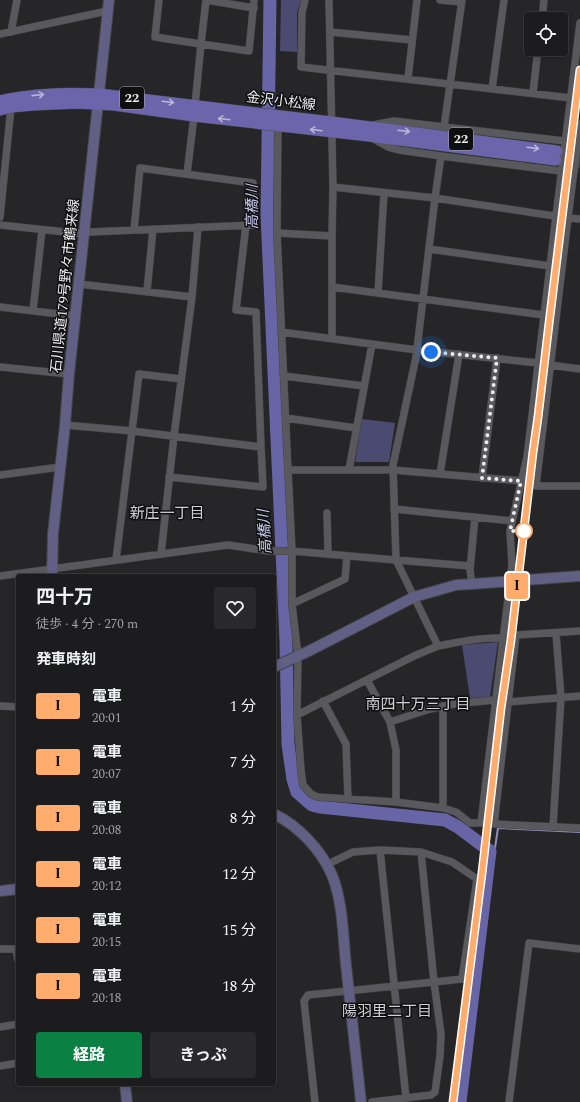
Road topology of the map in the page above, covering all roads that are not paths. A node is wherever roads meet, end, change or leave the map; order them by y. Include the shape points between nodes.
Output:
1 (18, 0) edge
2 (109, 0) edge
3 (159, 0) edge
4 (206, 0) edge
5 (254, 0) edge
6 (305, 0) edge
7 (330, 0) edge
8 (417, 0) edge
9 (440, 0) edge
10 (504, 0) edge
11 (544, 0) edge
12 (462, 1) edge
13 (254, 8) junction
14 (107, 11) junction
15 (543, 12) edge
16 (580, 23) edge
17 (11, 32) junction
18 (330, 32) junction
19 (0, 34) edge
20 (412, 40) junction
21 (201, 44) junction
22 (537, 56) edge
23 (331, 69) junction
24 (408, 78) junction
25 (450, 84) junction
26 (492, 89) junction
27 (533, 94) junction
28 (571, 98) junction
29 (99, 99) junction
30 (0, 101) edge
31 (11, 107) junction
32 (0, 110) edge
33 (194, 111) junction
34 (277, 122) junction
35 (580, 124) edge
36 (331, 127) junction
37 (444, 127) junction
38 (367, 131) junction
39 (565, 141) junction
40 (579, 143) edge
41 (441, 156) junction
42 (557, 156) tunnel mouth
43 (561, 171) junction
44 (577, 173) edge
45 (187, 174) junction
46 (333, 187) junction
47 (384, 193) junction
48 (435, 198) junction
49 (556, 216) junction
50 (0, 217) edge
51 (568, 218) junction
52 (580, 219) edge
53 (0, 225) edge
54 (246, 225) junction
55 (198, 227) junction
56 (153, 229) junction
57 (42, 230) junction
58 (134, 230) junction
59 (277, 232) junction
60 (84, 234) junction
61 (332, 236) junction
62 (429, 249) junction
63 (550, 266) junction
64 (79, 284) junction
65 (332, 287) junction
66 (147, 292) junction
67 (378, 293) junction
68 (192, 297) junction
69 (423, 300) junction
70 (0, 307) edge
71 (33, 311) junction
72 (544, 315) junction
73 (76, 316) junction
74 (281, 332) junction
75 (332, 338) junction
76 (372, 344) junction
77 (417, 350) junction
78 (459, 354) junction
79 (497, 358) junction
80 (538, 363) junction
81 (550, 365) junction
82 (0, 367) edge
83 (580, 369) edge
84 (69, 374) junction
85 (284, 376) junction
86 (181, 379) junction
87 (364, 386) junction
88 (286, 418) junction
89 (65, 424) junction
90 (356, 428) junction
91 (132, 431) junction
92 (174, 436) junction
93 (261, 447) junction
94 (60, 467) junction
95 (288, 470) junction
96 (349, 470) junction
97 (393, 470) junction
98 (440, 474) junction
99 (0, 475) edge
100 (170, 477) junction
101 (482, 478) junction
102 (521, 481) junction
103 (580, 486) edge
104 (394, 509) junction
105 (327, 513) dead end
106 (475, 517) junction
107 (512, 521) junction
108 (290, 551) junction
109 (161, 554) junction
110 (328, 554) junction
111 (348, 556) junction
112 (116, 560) junction
113 (396, 560) junction
114 (470, 566) junction
115 (52, 572) edge
116 (26, 574) edge
117 (16, 575) edge
118 (0, 576) edge
119 (580, 576) edge
120 (511, 581) junction
121 (472, 584) junction
122 (414, 597) junction
123 (292, 604) junction
124 (580, 631) edge
125 (556, 633) junction
126 (503, 638) junction
127 (438, 646) junction
128 (295, 658) junction
129 (276, 666) edge
130 (367, 680) junction
131 (580, 696) edge
132 (561, 698) junction
133 (495, 700) junction
134 (323, 701) junction
135 (508, 702) junction
136 (0, 706) edge
137 (443, 706) junction
138 (16, 707) edge
139 (297, 715) junction
140 (390, 722) junction
141 (348, 800) junction
142 (396, 802) junction
143 (442, 808) junction
144 (276, 815) edge
145 (553, 827) junction
146 (580, 828) edge
147 (380, 850) junction
148 (421, 852) junction
149 (326, 865) junction
150 (16, 888) edge
151 (0, 891) edge
152 (0, 949) edge
153 (16, 949) edge
154 (580, 949) edge
155 (434, 982) junction
156 (394, 986) junction
157 (349, 991) junction
158 (16, 1024) edge
159 (0, 1027) edge
160 (16, 1063) edge
161 (0, 1066) edge
162 (125, 1086) edge
163 (406, 1098) junction
164 (128, 1102) edge
165 (315, 1102) edge
166 (361, 1102) edge
167 (372, 1102) edge
168 (509, 1102) edge

1 - 17 street
2 - 14 street, 石川県道179号野々市鶴来線
3 - 21 street via 156,37
4 - 13 street
4 - 21 street
5 - 13 street
6 - 23 street via 302,12 302,67
7 - 18 street
8 - 20 street
9 - 12 street
10 - 26 street
11 - 15 street
12 - 25 street
13 - 21 street via 249,51
14 - 17 street
14 - 29 street, 石川県道179号野々市鶴来線
16 - 28 street
17 - 19 street
18 - 20 street
18 - 23 street
20 - 24 street
21 - 33 street
22 - 27 street
23 - 24 street
23 - 36 street
24 - 25 street
25 - 26 street
25 - 37 street
26 - 27 street
27 - 28 street
28 - 39 street
30 -> 29 main road, 金沢小松線 / 22 via 64,93
29 - 31 main road, 金沢小松線 / 22
29 - 33 main road, 金沢小松線 / 22
29 - 60 street, 石川県道179号野々市鶴来線
31 - 32 main road, 金沢小松線 / 22
31 - 50 street
33 - 34 main road, 金沢小松線 / 22 via 263,118
33 - 45 street
34 - 36 main road, 金沢小松線 / 22
34 - 59 street
35 - 40 street
36 - 38 main road, 金沢小松線 / 22
36 - 46 street
37 - 38 street via 394,121
37 - 39 street
38 - 41 street via 388,147
38 - 42 main road, 金沢小松線 / 22
39 - 43 street
40 - 44 street
41 - 43 street
41 - 48 street
43 - 49 street
44 - 51 street
45 - 54 street via 253,183 254,225
45 - 58 street via 140,168
46 - 47 street
46 - 61 street
47 - 48 street
47 - 67 street
48 - 49 street
48 - 62 street
49 - 51 street
49 - 63 street
51 - 52 street
51 - 81 street
53 - 57 street
54 - 55 street
54 - 93 street via 236,310 256,312
55 - 56 street
55 - 68 street
56 - 58 street
56 - 66 street
57 - 60 street
57 - 71 street
58 - 60 street
59 - 61 street
59 - 74 street
60 - 64 street, 石川県道179号野々市鶴来線
61 - 65 street
62 - 63 street
62 - 69 street
63 - 72 street
64 - 66 street
64 - 73 street, 石川県道179号野々市鶴来線
65 - 67 street
65 - 75 street
66 - 68 street
67 - 69 street
68 - 86 street
69 - 72 street
69 - 77 street
70 - 71 street
71 - 73 street
72 - 80 street
73 - 84 street, 石川県道179号野々市鶴来線
74 - 75 street
74 - 85 street
75 - 76 street
76 - 77 street
76 - 87 street
77 - 78 street
77 - 97 street
78 - 79 street
78 - 98 street
79 - 80 street
79 - 101 street
80 - 102 street via 527,457
81 - 83 street
81 - 103 street via 536,486
82 - 84 street
84 - 89 street, 石川県道179号野々市鶴来線
85 - 87 street
85 - 88 street
86 - 91 street via 139,374
86 - 92 street
87 - 90 street
88 - 90 street
88 - 95 street
89 - 91 street
89 - 94 street, 石川県道179号野々市鶴来線
90 - 96 street
91 - 92 street
91 - 112 street
92 - 93 street
92 - 100 street
93 - 100 street via 263,487
94 - 99 street
94 - 115 street, 石川県道179号野々市鶴来線
95 - 96 street
95 - 108 street
96 - 97 street
97 - 98 street
97 - 104 street
98 - 101 street
100 - 109 street
101 - 102 street
102 - 107 street
104 - 106 street
104 - 113 street
105 - 110 street
106 - 107 street
106 - 114 street
107 - 120 street
108 - 109 street via 228,545
108 - 110 street
108 - 123 street
109 - 112 street
110 - 111 street
111 - 113 street
111 - 123 street via 346,579
112 - 115 street
113 - 114 street
113 - 122 street
114 - 121 street
115 - 116 street
117 - 118 street
119 - 120 street
120 - 121 street
120 - 126 street
121 - 122 street
122 - 127 street
122 - 128 street
123 - 128 street
124 - 125 street
125 - 132 street
125 - 135 street via 516,635
126 - 127 street via 468,640
126 - 133 street
127 - 130 street
128 - 129 street
128 - 139 street
130 - 134 street
130 - 140 street
131 - 132 street
132 - 135 street
132 - 145 street
133 - 137 street
133 - 143 street via 481,822 470,823 456,812
134 - 139 street
134 - 141 street via 346,744
135 - 145 street via 494,824
136 - 138 street
137 - 140 street
137 - 143 street
139 - 141 street via 303,786 311,794
140 - 142 street via 396,750
141 - 142 street
142 - 143 street
144 - 149 street via 299,831
145 - 146 street
147 - 148 street
147 - 149 street via 353,852
147 - 156 street
148 - 155 street
148 - 155 street via 452,862 476,879 462,979
149 - 157 street via 332,876 340,908
150 - 151 street
152 - 153 street
154 - 168 street via 529,943
155 - 156 street
155 - 163 street via 441,1034 435,1092 431,1095
156 - 157 street
156 - 163 street
157 - 165 street via 308,996 304,1001
157 - 166 street
158 - 159 street
160 - 161 street
162 - 164 street
163 - 167 street

